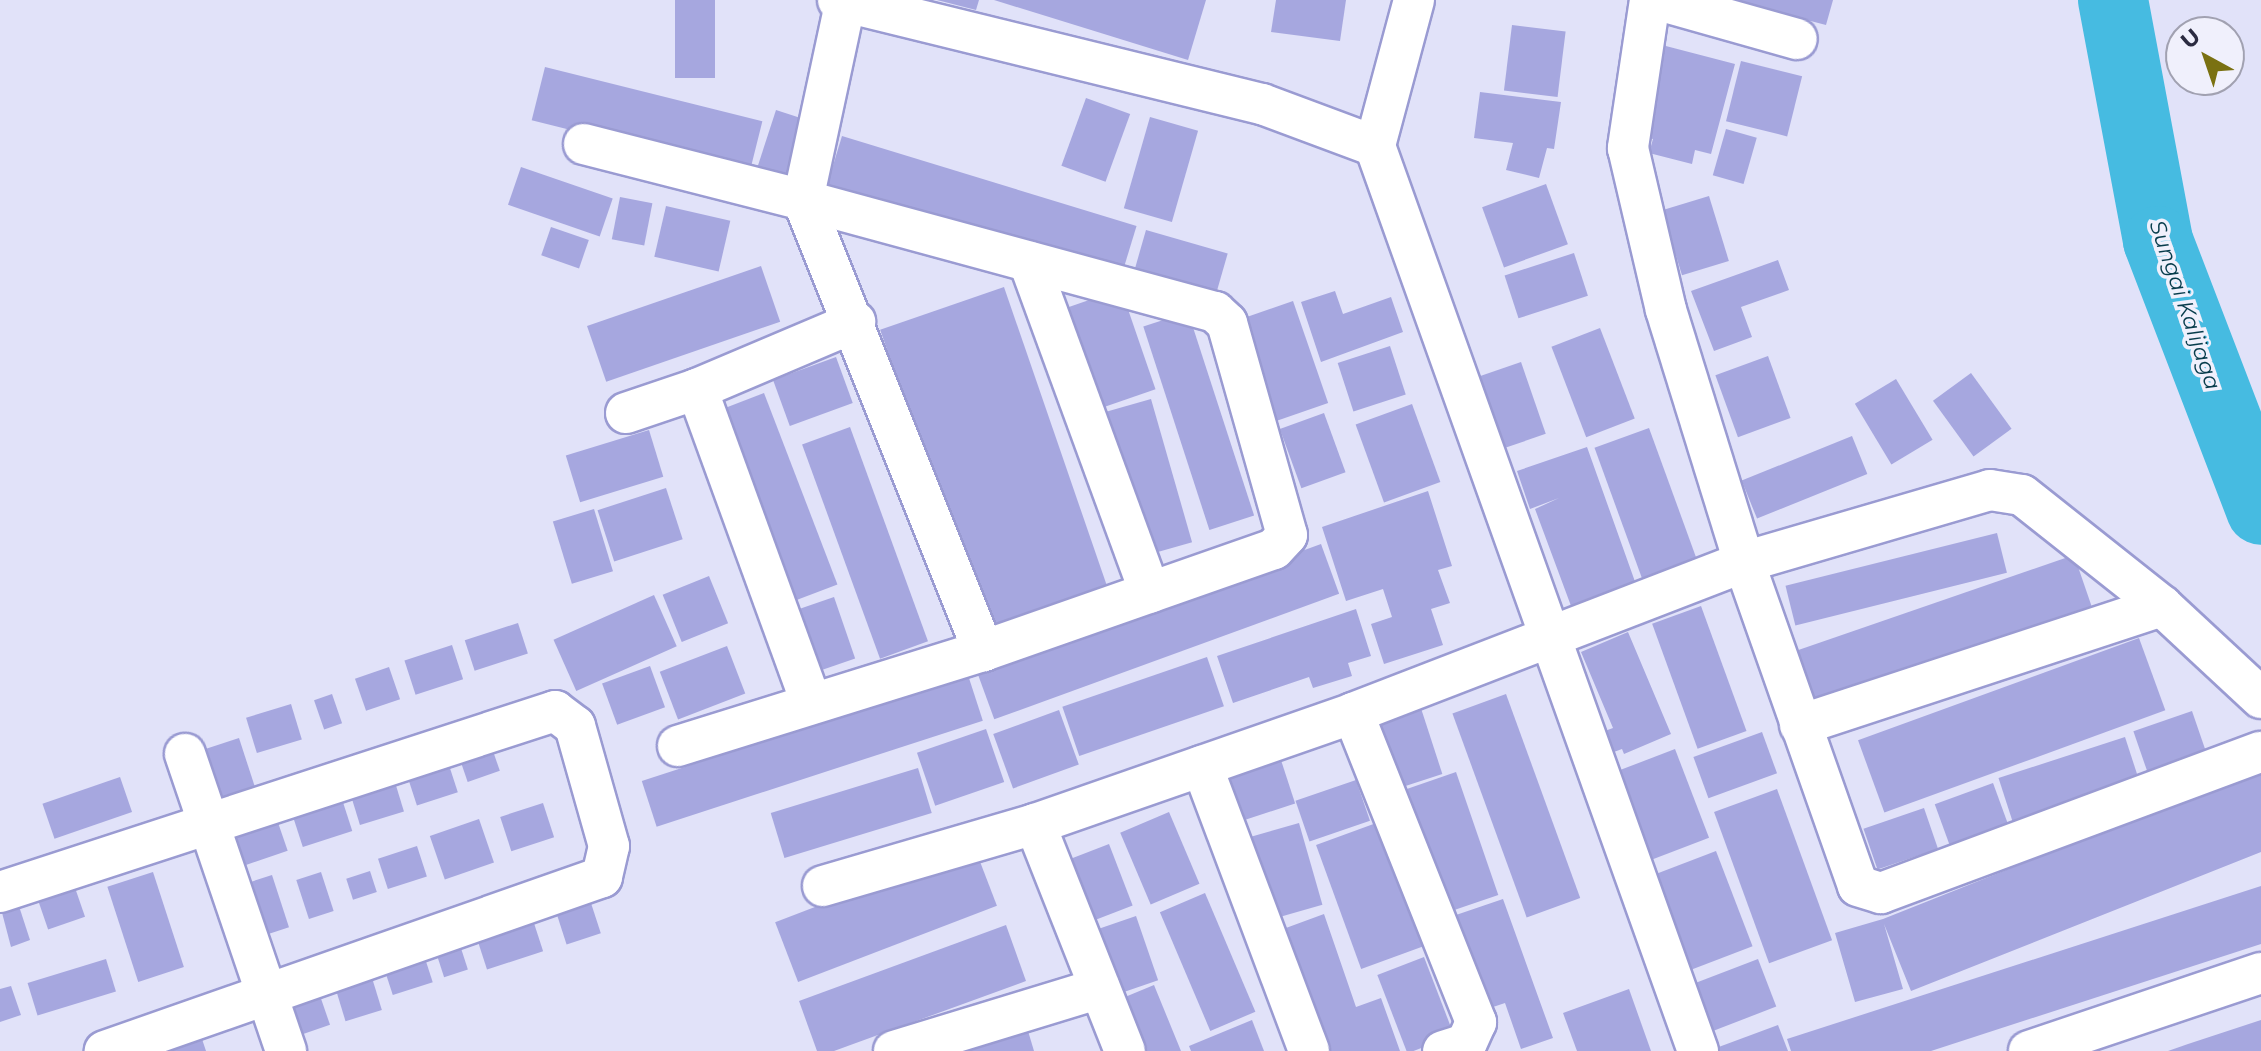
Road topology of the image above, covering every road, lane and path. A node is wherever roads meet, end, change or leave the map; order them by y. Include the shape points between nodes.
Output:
1 (1414, 0) edge
2 (1650, 0) edge
3 (1658, 0) edge
4 (843, 1) edge
5 (1797, 39) dead end
6 (584, 144) dead end
7 (1375, 146) junction
8 (803, 200) junction
9 (1029, 262) junction
10 (855, 322) junction
11 (697, 389) junction
12 (626, 413) dead end
13 (1744, 562) junction
14 (1150, 593) junction
15 (2162, 606) junction
16 (1545, 635) junction
17 (983, 651) junction
18 (2261, 698) edge
19 (811, 702) junction
20 (1353, 713) junction
21 (1800, 725) junction
22 (678, 746) dead end
23 (2261, 752) edge
24 (185, 754) dead end
25 (1202, 766) junction
26 (207, 820) junction
27 (1035, 824) junction
28 (823, 886) dead end
29 (0, 892) edge
30 (2261, 973) edge
31 (1100, 988) junction
32 (267, 997) junction
33 (105, 1051) edge
34 (286, 1051) edge
35 (894, 1051) edge
36 (1125, 1051) edge
37 (1309, 1051) edge
38 (1443, 1051) edge
39 (1698, 1051) edge
40 (2029, 1051) edge

1 - 7 street
2 - 13 street via 1628,148 1666,310
3 - 5 street
4 - 7 street via 1262,104
4 - 8 street
6 - 8 street
7 - 16 street
8 - 9 street
8 - 10 street
9 - 14 street
9 - 14 street via 1215,312 1227,323 1287,535 1274,549
10 - 11 street
10 - 17 street
11 - 12 street
11 - 19 street
13 - 15 street via 1990,490 2009,490
13 - 16 street
13 - 21 street
14 - 17 street
15 - 18 street
15 - 21 street
16 - 20 street
16 - 39 street
17 - 19 street
19 - 22 street
20 - 25 street
20 - 38 street via 1476,1022 1466,1044
21 - 23 street via 1858,886 1869,893 1881,893
24 - 26 street
25 - 27 street
25 - 37 street
26 - 29 street
26 - 32 street
26 - 32 street via 555,711 575,726 609,846 602,877
27 - 28 street
27 - 31 street
30 - 40 street
31 - 35 street
31 - 36 street
32 - 33 street
32 - 34 street

